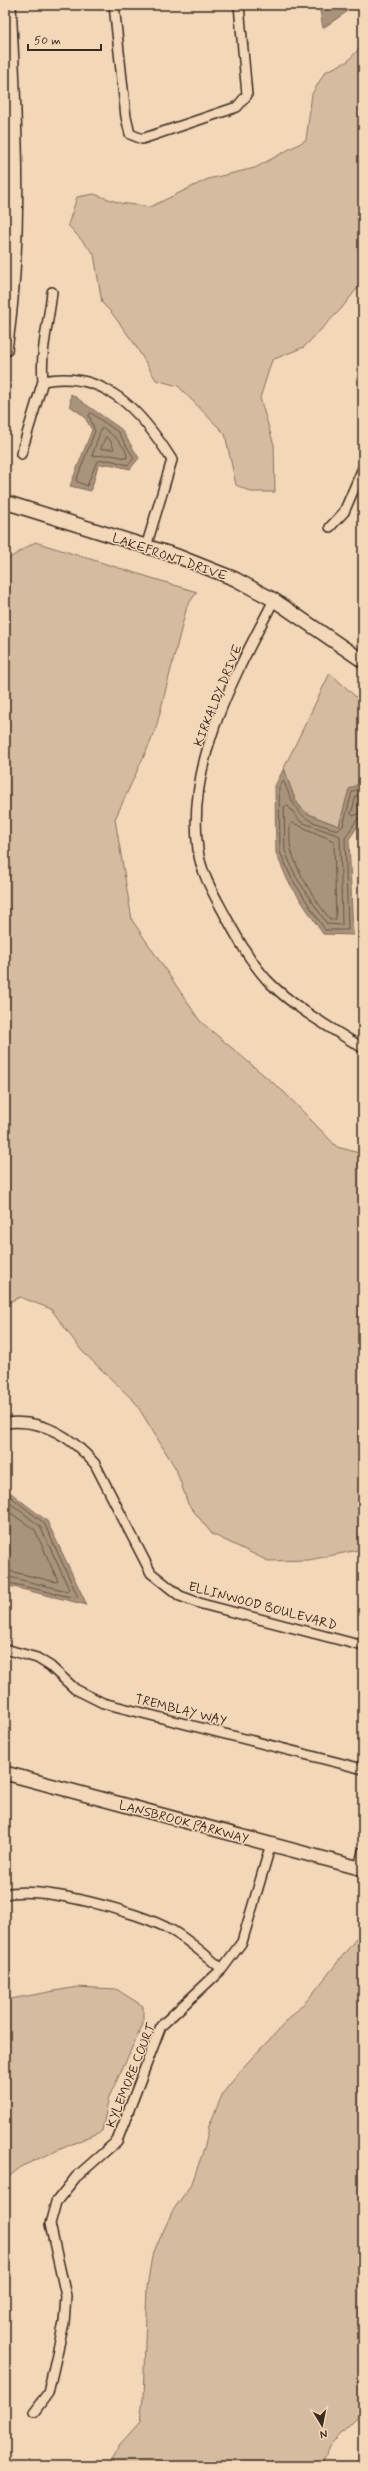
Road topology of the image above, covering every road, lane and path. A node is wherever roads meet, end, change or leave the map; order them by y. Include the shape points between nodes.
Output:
1 (9, 5) edge
2 (114, 5) edge
3 (239, 5) edge
4 (52, 292) dead end
5 (5, 350) edge
6 (43, 381) junction
7 (21, 454) dead end
8 (363, 468) edge
9 (5, 502) edge
10 (330, 527) dead end
11 (146, 547) junction
12 (274, 600) junction
13 (363, 661) edge
14 (363, 1048) edge
15 (5, 1422) edge
16 (363, 1646) edge
17 (5, 1649) edge
18 (363, 1769) edge
19 (5, 1773) edge
20 (271, 1844) junction
21 (363, 1851) edge
22 (361, 1869) edge
23 (5, 1894) edge
24 (222, 1969) junction
25 (34, 2412) dead end

1 - 5 street via 16,136 13,296
2 - 3 street via 126,117 130,134 142,139 238,107 247,95
4 - 6 street via 41,361
6 - 7 street
6 - 11 street via 59,378 96,383 120,397 158,438 172,460
8 - 10 street via 344,512
9 - 11 street, LAKEFRONT DRIVE
11 - 12 street, LAKEFRONT DRIVE via 207,567
12 - 13 street, LAKEFRONT DRIVE
12 - 14 street, KIRKALDY DRIVE via 239,667 208,748 196,814 198,851 207,881 243,948 268,980 313,1016
15 - 16 street, ELLINWOOD BOULEVARD via 50,1427 70,1438 84,1450 96,1464 152,1573 180,1596
17 - 18 street, TREMBLAY WAY via 37,1658 50,1666 75,1689 103,1703
19 - 20 street, LANSBROOK PARKWAY
20 - 22 street, LANSBROOK PARKWAY
20 - 24 street, KYLEMORE COURT via 242,1942
21 - 22 street
23 - 24 street via 31,1891 51,1894 93,1903 150,1921 172,1930
24 - 25 street, KYLEMORE COURT via 161,2026 117,2142 76,2177 56,2202 50,2224 66,2296 64,2323 48,2393

